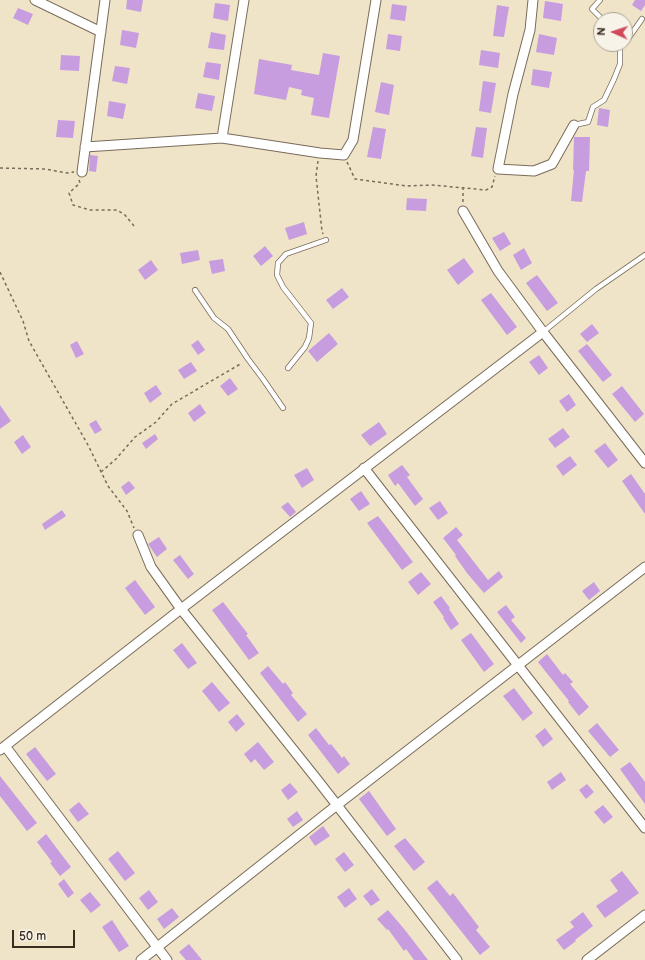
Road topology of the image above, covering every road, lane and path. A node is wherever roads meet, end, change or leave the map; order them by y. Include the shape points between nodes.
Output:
1 (35, 0) edge
2 (105, 0) edge
3 (244, 0) edge
4 (376, 0) edge
5 (533, 0) edge
6 (600, 0) edge
7 (595, 12) edge
8 (642, 19) dead end
9 (101, 32) junction
10 (633, 32) edge
11 (620, 52) edge
12 (574, 125) joint
13 (222, 138) junction
14 (85, 147) junction
15 (320, 153) junction
16 (344, 156) junction
17 (0, 168) edge
18 (498, 169) junction
19 (79, 172) junction
20 (462, 187) junction
21 (463, 211) joint
22 (134, 226) dead end
23 (326, 240) joint
24 (645, 255) edge
25 (0, 272) edge
26 (194, 290) dead end
27 (543, 332) junction
28 (248, 359) junction
29 (288, 368) dead end
30 (283, 408) dead end
31 (645, 463) edge
32 (364, 468) junction
33 (101, 472) junction
34 (138, 535) joint
35 (645, 566) edge
36 (181, 609) junction
37 (517, 665) junction
38 (2, 748) edge
39 (337, 806) junction
40 (645, 828) edge
41 (645, 916) edge
42 (157, 948) junction
43 (141, 960) edge
44 (167, 960) edge
45 (456, 960) edge
46 (587, 960) edge

1 - 9 street
2 - 9 street
3 - 13 street
4 - 16 street via 352,140
5 - 18 street via 530,30 513,94
6 - 7 lane via 592,9
8 - 10 lane
9 - 14 street
11 - 12 lane via 620,64 604,100 593,107 588,122
12 - 18 street via 552,164 534,171
13 - 14 street
13 - 15 street
14 - 19 street
15 - 16 street
15 - 23 path via 316,176 322,230
16 - 20 path via 355,179 407,186
17 - 19 path
18 - 20 path via 492,186 486,190
19 - 22 path via 80,183 69,193 73,205 90,210 116,210 125,215
20 - 21 path
21 - 27 street via 498,271
23 - 29 lane via 286,254 278,263 277,275 283,287 312,323 305,347
24 - 27 lane via 596,288
25 - 33 path via 29,341
26 - 28 lane via 214,318 228,329
27 - 31 street
27 - 32 street
28 - 30 lane
28 - 33 path via 172,404
32 - 36 street
32 - 37 street
33 - 34 path via 127,511
34 - 36 street via 151,567
35 - 37 street
36 - 38 street
36 - 39 street
37 - 39 street
37 - 40 street
38 - 42 street
39 - 42 street
39 - 45 street
41 - 46 street
42 - 43 street
42 - 44 street

